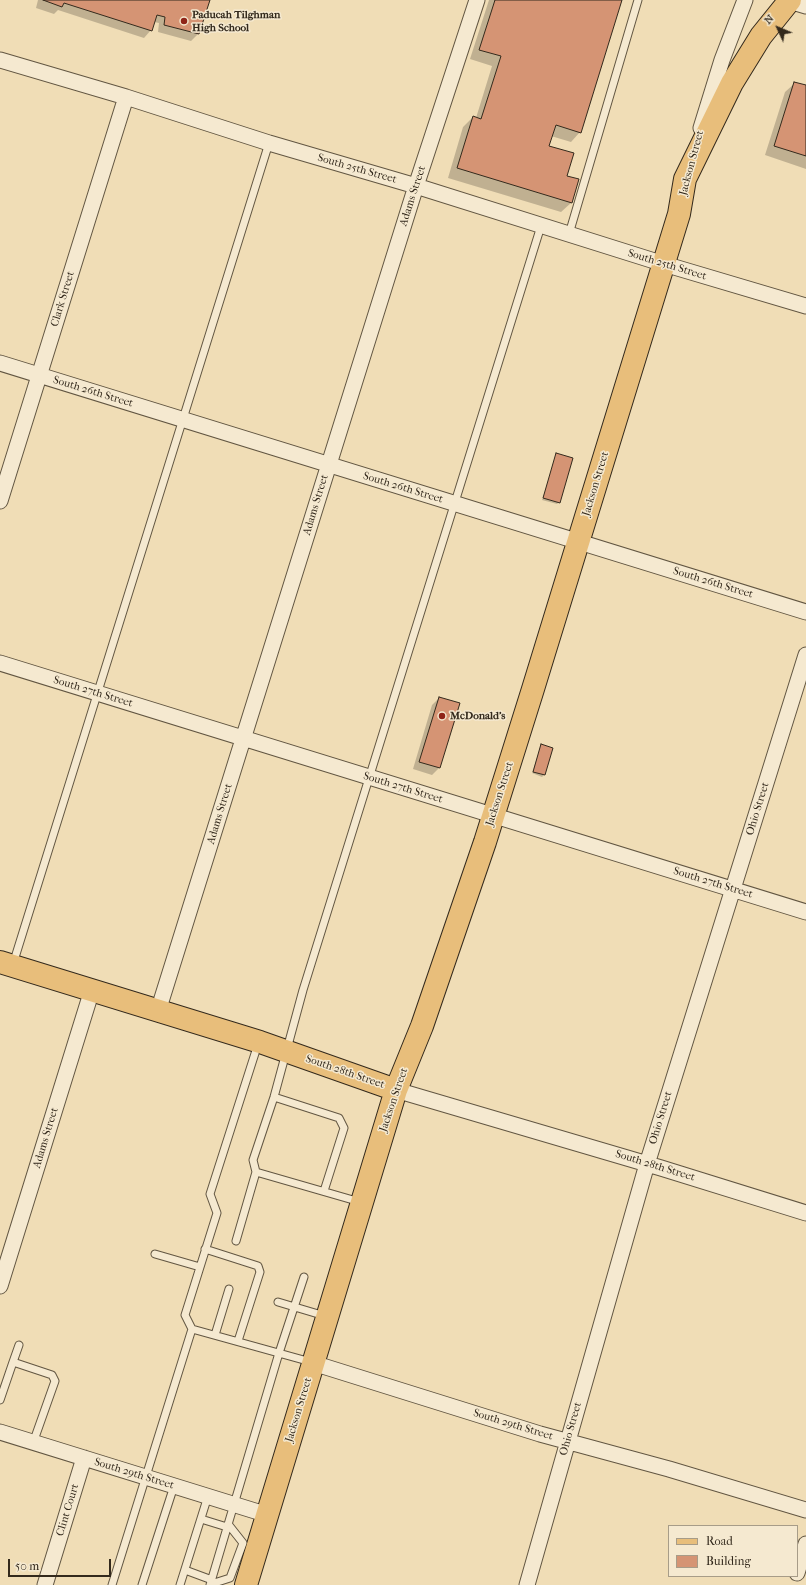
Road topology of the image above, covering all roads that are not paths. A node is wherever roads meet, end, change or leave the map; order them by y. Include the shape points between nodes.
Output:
1 (477, 0) edge
2 (638, 0) edge
3 (745, 0) edge
4 (793, 2) edge
5 (0, 60) edge
6 (126, 97) junction
7 (269, 143) junction
8 (686, 178) junction
9 (416, 186) junction
10 (541, 226) junction
11 (569, 234) junction
12 (664, 264) junction
13 (806, 306) edge
14 (0, 363) edge
15 (39, 375) junction
16 (183, 420) junction
17 (329, 465) junction
18 (0, 501) edge
19 (455, 504) junction
20 (578, 542) junction
21 (806, 612) edge
22 (806, 654) edge
23 (0, 664) edge
24 (98, 694) junction
25 (243, 738) junction
26 (369, 777) junction
27 (493, 816) junction
28 (733, 889) junction
29 (806, 912) edge
30 (6, 964) edge
31 (92, 990) junction
32 (158, 1011) junction
33 (259, 1042) junction
34 (286, 1051) junction
35 (396, 1090) junction
36 (274, 1097) junction
37 (647, 1164) junction
38 (256, 1172) junction
39 (324, 1191) junction
40 (362, 1203) junction
41 (806, 1213) edge
42 (236, 1241) dead end
43 (205, 1249) junction
44 (155, 1254) dead end
45 (200, 1267) junction
46 (304, 1277) dead end
47 (0, 1286) edge
48 (229, 1289) dead end
49 (254, 1294) junction
50 (261, 1296) dead end
51 (278, 1302) dead end
52 (295, 1306) junction
53 (328, 1316) junction
54 (192, 1329) junction
55 (215, 1335) junction
56 (238, 1341) junction
57 (19, 1345) dead end
58 (279, 1353) junction
59 (13, 1362) junction
60 (313, 1363) junction
61 (0, 1400) edge
62 (0, 1432) edge
63 (567, 1442) junction
64 (33, 1443) junction
65 (84, 1458) junction
66 (144, 1477) junction
67 (174, 1486) junction
68 (208, 1496) junction
69 (234, 1504) junction
70 (806, 1510) edge
71 (268, 1515) junction
72 (201, 1519) junction
73 (228, 1526) junction
74 (195, 1536) junction
75 (204, 1539) dead end
76 (806, 1544) edge
77 (190, 1553) junction
78 (198, 1555) dead end
79 (184, 1570) junction
80 (798, 1570) edge
81 (211, 1583) edge
82 (45, 1585) edge
83 (112, 1585) edge
84 (142, 1585) edge
85 (180, 1585) edge
86 (246, 1585) edge
87 (527, 1585) edge

1 - 9 street, Adams Street
2 - 11 lane
3 - 8 street, Jackson Street via 722,60
4 - 8 main road via 761,36 732,83
5 - 6 street, South 25th Street
6 - 7 street, South 25th Street
6 - 15 street, Clark Street
7 - 9 street, South 25th Street
7 - 16 lane
8 - 12 main road, Jackson Street via 679,214
9 - 10 street, South 25th Street
9 - 17 street, Adams Street
10 - 11 street, South 25th Street
10 - 19 lane
11 - 12 street, South 25th Street
12 - 13 street, South 25th Street
12 - 20 main road, Jackson Street
14 - 15 street, South 26th Street
15 - 16 street, South 26th Street
15 - 18 street, Clark Street
16 - 17 street, South 26th Street
16 - 24 lane
17 - 19 street, South 26th Street
17 - 25 street, Adams Street
19 - 20 street, South 26th Street
19 - 26 lane
20 - 21 street, South 26th Street
20 - 27 main road, Jackson Street
22 - 28 street, Ohio Street
23 - 24 street, South 27th Street
24 - 25 street, South 27th Street
24 - 30 lane
25 - 26 street, South 27th Street
25 - 32 street, Adams Street
26 - 27 street, South 27th Street
26 - 34 lane
27 - 28 street, South 27th Street
27 - 35 main road, Jackson Street via 422,1026
28 - 29 street, South 27th Street
28 - 37 street, Ohio Street
30 - 31 main road, South 28th Street
31 - 32 main road, South 28th Street
31 - 47 street, Adams Street
32 - 33 main road, South 28th Street
33 - 34 main road, South 28th Street
33 - 43 lane via 210,1194 216,1213
34 - 35 main road, South 28th Street
34 - 36 lane
35 - 37 street, South 28th Street
35 - 40 main road, Jackson Street
36 - 38 lane via 253,1160
36 - 39 lane via 339,1118 344,1128
37 - 41 street, South 28th Street
37 - 63 street, Ohio Street
38 - 39 lane
38 - 42 lane
39 - 40 lane
40 - 53 main road, Jackson Street
43 - 45 lane
43 - 49 lane via 238,1263 258,1266 260,1272
44 - 45 lane
45 - 54 lane via 185,1315
46 - 52 lane
48 - 55 lane
49 - 50 lane
49 - 56 lane
51 - 52 lane
52 - 53 lane
52 - 58 lane
53 - 60 main road, Jackson Street
54 - 55 lane
54 - 66 lane
55 - 56 lane
56 - 58 lane
57 - 59 lane
58 - 60 lane
58 - 69 lane
59 - 61 lane
59 - 64 lane via 52,1375 55,1381
60 - 63 street, South 29th Street
60 - 71 main road, Jackson Street
62 - 64 street, South 29th Street
63 - 70 street, South 29th Street
63 - 87 street, Ohio Street
64 - 65 street, South 29th Street
65 - 66 street, South 29th Street
65 - 82 street, Clint Court
66 - 67 street, South 29th Street
66 - 83 lane
67 - 68 street, South 29th Street
67 - 84 lane
68 - 69 street, South 29th Street
68 - 72 lane
69 - 71 street, South 29th Street
69 - 73 lane
71 - 86 main road, Jackson Street
72 - 73 lane
72 - 74 lane
73 - 81 lane via 215,1560
73 - 81 lane via 243,1543 230,1578
74 - 75 lane
74 - 77 lane
76 - 80 street
77 - 78 lane
77 - 79 lane
79 - 81 lane
79 - 85 lane

